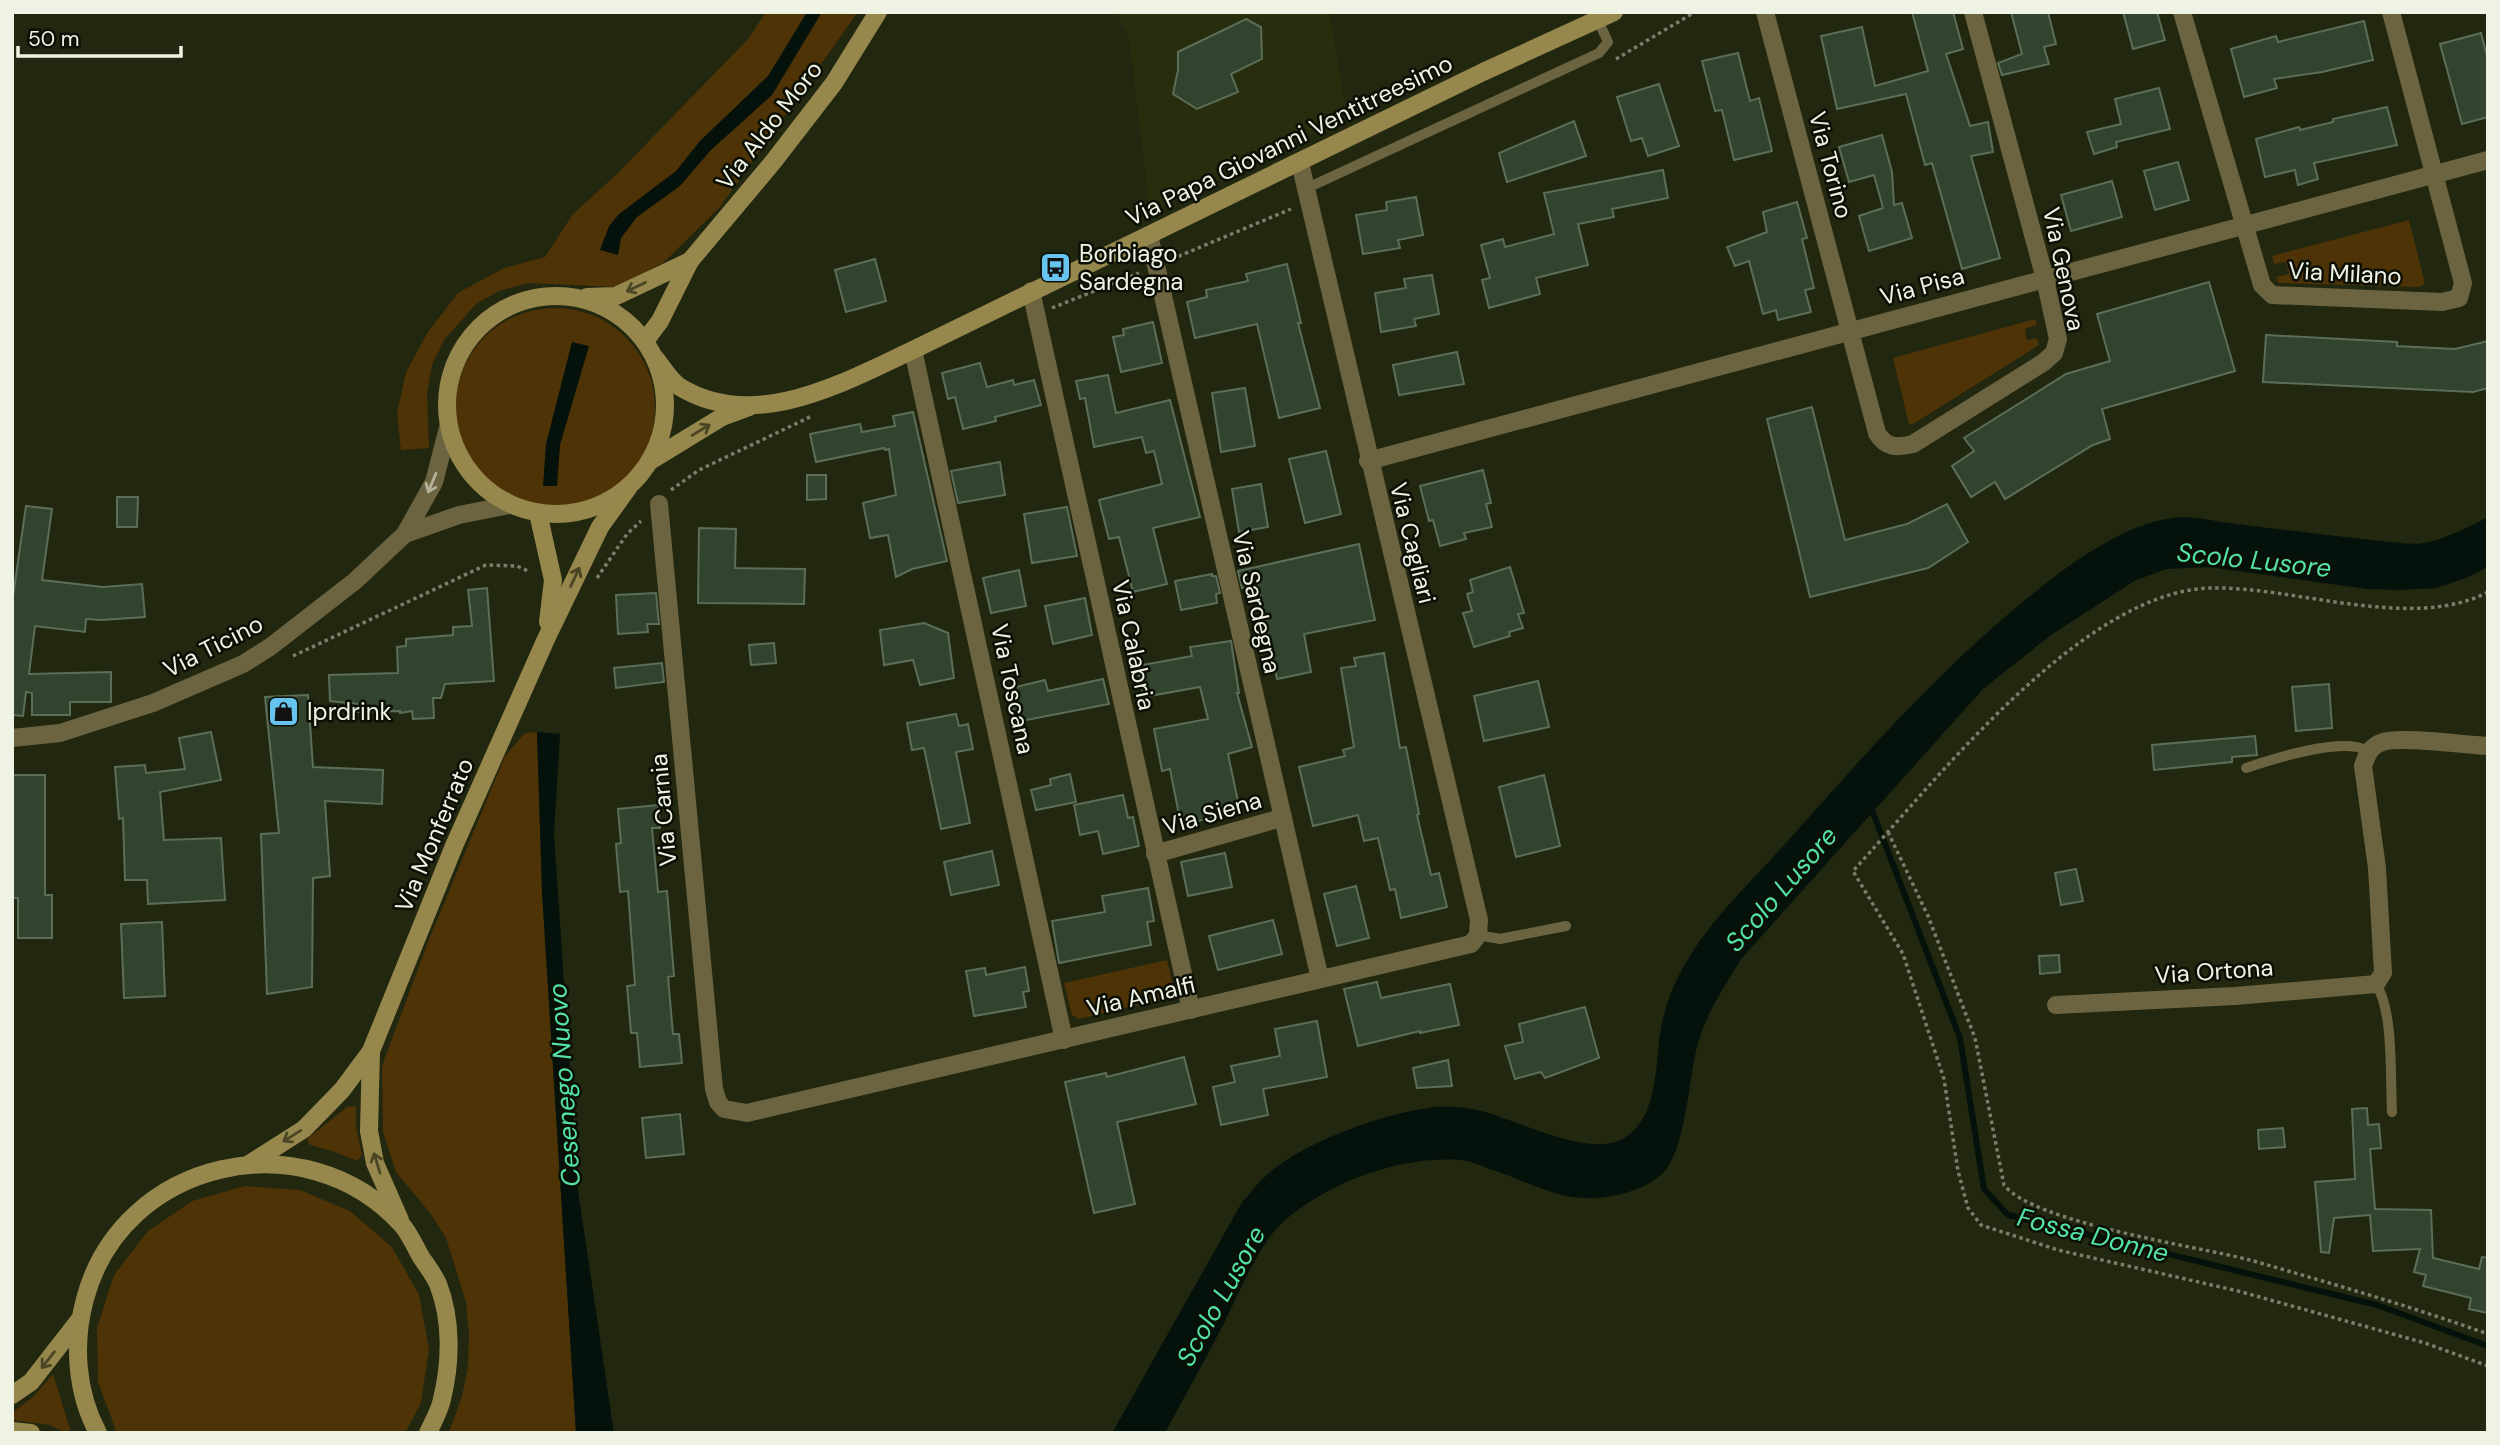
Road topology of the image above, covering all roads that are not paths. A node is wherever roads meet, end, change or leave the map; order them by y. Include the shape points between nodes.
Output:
1 (878, 12) edge
2 (1765, 12) edge
3 (1973, 12) edge
4 (2182, 12) edge
5 (2391, 12) edge
6 (1606, 16) edge
7 (2488, 160) edge
8 (1300, 163) junction
9 (2435, 174) junction
10 (1305, 189) junction
11 (2243, 226) junction
12 (1149, 235) junction
13 (690, 261) junction
14 (2045, 279) junction
15 (1031, 291) junction
16 (577, 297) junction
17 (1850, 331) junction
18 (645, 341) junction
19 (913, 350) junction
20 (656, 359) junction
21 (753, 405) junction
22 (448, 428) junction
23 (650, 461) junction
24 (1368, 461) junction
25 (628, 488) junction
26 (659, 504) road end
27 (509, 505) junction
28 (538, 513) junction
29 (405, 534) junction
30 (546, 639) junction
31 (12, 738) edge
32 (2488, 746) edge
33 (2368, 751) junction
34 (2246, 768) dead end
35 (1282, 818) junction
36 (1155, 854) junction
37 (1566, 926) dead end
38 (1478, 935) junction
39 (1320, 979) junction
40 (2376, 984) junction
41 (2056, 1005) dead end
42 (1191, 1010) junction
43 (1064, 1040) junction
44 (371, 1051) junction
45 (724, 1109) joint
46 (2392, 1112) dead end
47 (249, 1164) junction
48 (403, 1226) junction
49 (80, 1319) junction
50 (12, 1395) edge
51 (12, 1431) edge
52 (31, 1433) edge
53 (98, 1433) edge
54 (428, 1433) edge

1 - 13 main road, Via Aldo Moro via 834,83
2 - 17 street, Via Torino
3 - 14 street, Via Genova
4 - 11 street, Via Milano
5 - 9 street
6 - 8 main road, Via Papa Giovanni Ventitreesimo
6 - 10 lane via 1608,42 1599,53
7 - 9 street, Via Pisa
8 - 10 street, Via Cagliari
8 - 12 main road, Via Papa Giovanni Ventitreesimo
9 - 11 street, Via Pisa
9 - 11 street, Via Milano via 2463,283 2459,298 2442,302 2272,295 2262,285
10 - 24 street, Via Cagliari
11 - 14 street, Via Pisa
12 - 15 main road, Via Papa Giovanni Ventitreesimo
12 - 35 street, Via Sardegna
13 -> 16 main road, Via Aldo Moro via 616,296
13 - 18 main road, Via Aldo Moro
14 - 17 street, Via Pisa
14 - 17 street, Via Genova via 2058,339 2054,354 1913,444 1890,446 1877,433
15 - 19 main road, Via Papa Giovanni Ventitreesimo
15 - 36 street, Via Calabria
16 - 18 main road via 606,308
16 - 22 main road via 541,296 507,307 477,328 457,357 446,391
17 - 24 street, Via Pisa
18 - 20 main road
19 - 21 main road, Via Papa Giovanni Ventitreesimo via 819,392
19 - 43 street, Via Toscana
20 - 21 main road, Via Papa Giovanni Ventitreesimo via 678,386 730,404
20 - 23 main road via 665,393 663,428
23 -> 21 main road, Via Papa Giovanni Ventitreesimo via 722,417
22 - 27 main road via 460,459 481,486
22 -> 29 street, Via Ticino via 434,482
23 - 25 main road
24 - 38 street, Via Cagliari via 1479,920
25 - 28 main road via 597,507 568,514
30 -> 25 main road, Via Monferrato via 600,527
26 - 45 street, Via Carnia via 714,1089
27 - 28 main road
27 - 29 street, Via Ticino via 459,515
28 - 30 main road, Via Monferrato via 553,580
29 - 31 street, Via Ticino via 301,624 243,664 87,726
30 - 44 main road, Via Monferrato via 454,846
32 - 33 street via 2383,741
33 - 34 lane via 2348,746 2296,752
33 - 40 street via 2363,766 2377,868 2383,973
35 - 36 street, Via Siena
35 - 39 street, Via Sardegna
36 - 42 street, Via Calabria
37 - 38 lane via 1500,939
38 - 39 street, Via Amalfi via 1471,944 1456,949
39 - 42 street, Via Amalfi
40 - 41 street, Via Ortona
40 - 46 lane via 2387,1015
42 - 43 street, Via Amalfi
43 - 45 street, Via Amalfi via 747,1114
44 -> 47 main road, Via Monferrato via 304,1129
48 -> 44 main road, Via Monferrato via 375,1163 369,1131
47 - 48 main road via 289,1165 325,1174 372,1198
47 - 49 main road via 214,1170 179,1184 126,1223 105,1251
48 - 54 main road via 437,1284 447,1318 449,1355 444,1390
49 -> 50 main road via 31,1382
49 - 53 main road via 80,1381
51 - 52 main road

